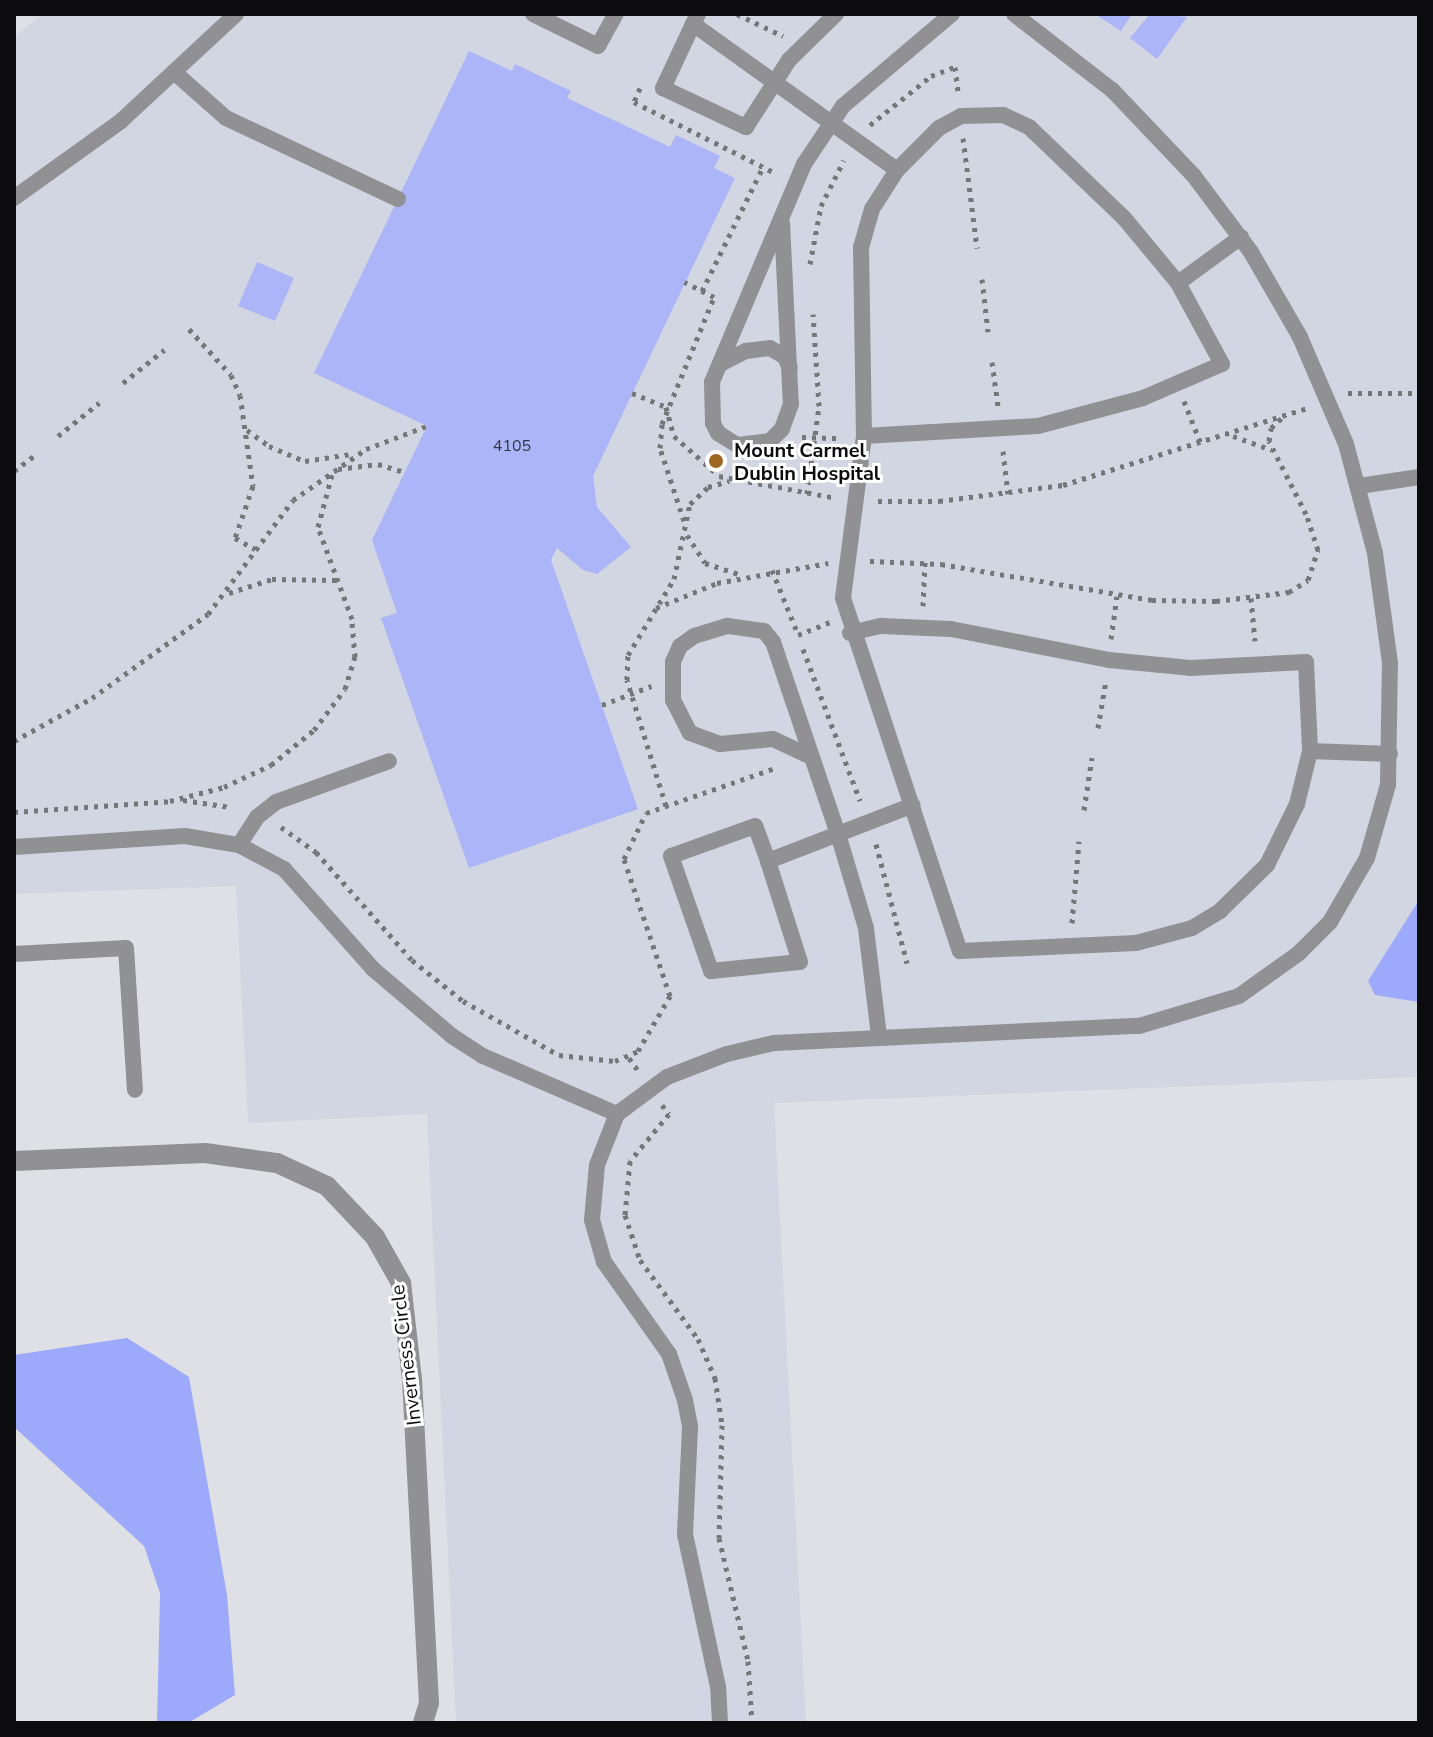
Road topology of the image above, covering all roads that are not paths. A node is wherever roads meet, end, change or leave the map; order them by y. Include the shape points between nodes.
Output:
1 (236, 14) edge
2 (533, 14) edge
3 (616, 14) edge
4 (836, 14) edge
5 (952, 14) edge
6 (1014, 14) edge
7 (696, 19) edge
8 (174, 72) junction
9 (776, 83) junction
10 (831, 121) junction
11 (897, 170) junction
12 (14, 198) edge
13 (398, 199) dead end
14 (782, 223) junction
15 (1241, 237) junction
16 (1178, 283) junction
17 (720, 364) junction
18 (791, 369) junction
19 (864, 436) junction
20 (1419, 477) edge
21 (1359, 486) junction
22 (850, 633) junction
23 (1310, 751) junction
24 (1390, 754) junction
25 (809, 756) junction
26 (389, 761) dead end
27 (913, 805) junction
28 (838, 834) junction
29 (239, 845) junction
30 (14, 847) edge
31 (768, 861) junction
32 (14, 954) edge
33 (879, 1036) junction
34 (135, 1090) dead end
35 (617, 1114) junction
36 (14, 1161) edge
37 (423, 1723) edge
38 (720, 1723) edge

1 - 8 lane
2 - 3 lane via 598,46
4 - 9 lane via 799,47
5 - 10 lane via 860,89
6 - 15 lane via 1112,90 1194,176
7 - 9 lane
7 - 9 lane via 663,88 746,127
8 - 12 lane via 121,121
8 - 13 lane via 226,118
9 - 10 lane
10 - 11 lane
10 - 14 lane via 804,164
11 - 16 lane via 949,121 979,113 1003,115 1029,127 1106,200
11 - 19 lane via 872,209 861,247
14 - 17 lane
14 - 18 lane
15 - 16 lane
15 - 21 lane via 1300,337
16 - 19 lane via 1222,364 1188,382 1038,426
17 - 18 lane via 746,351 770,348 785,357
17 - 18 lane via 709,402 713,423 726,441 749,447 770,441 782,429 791,404
19 - 22 lane via 843,598
20 - 21 lane
21 - 24 lane via 1384,613
22 - 23 lane via 881,626 951,629 1121,662 1190,668 1306,662
22 - 27 lane
23 - 24 lane
23 - 27 lane via 1297,804 1267,865 1192,928 1136,943 960,951
24 - 33 lane via 1380,824 1350,893 1299,953 1239,996 1139,1026
25 - 25 lane via 773,642 764,631 727,626 680,646 672,689 690,733 720,744 773,739
25 - 28 lane
26 - 29 lane via 276,802 257,817
27 - 28 lane
28 - 31 lane
28 - 33 lane via 866,928
29 - 30 lane via 185,836
29 - 35 lane via 293,878 373,969 452,1036 483,1056
31 - 31 lane via 800,962 711,971 671,856 755,826
32 - 34 lane via 126,948
33 - 35 lane via 774,1043 727,1054 649,1086
35 - 38 lane via 599,1156 592,1220 604,1262 669,1354 685,1400 690,1426 685,1534 718,1687
36 - 37 street, Inverness Circle via 205,1153 277,1163 327,1186 375,1237 401,1283 412,1379 429,1703

